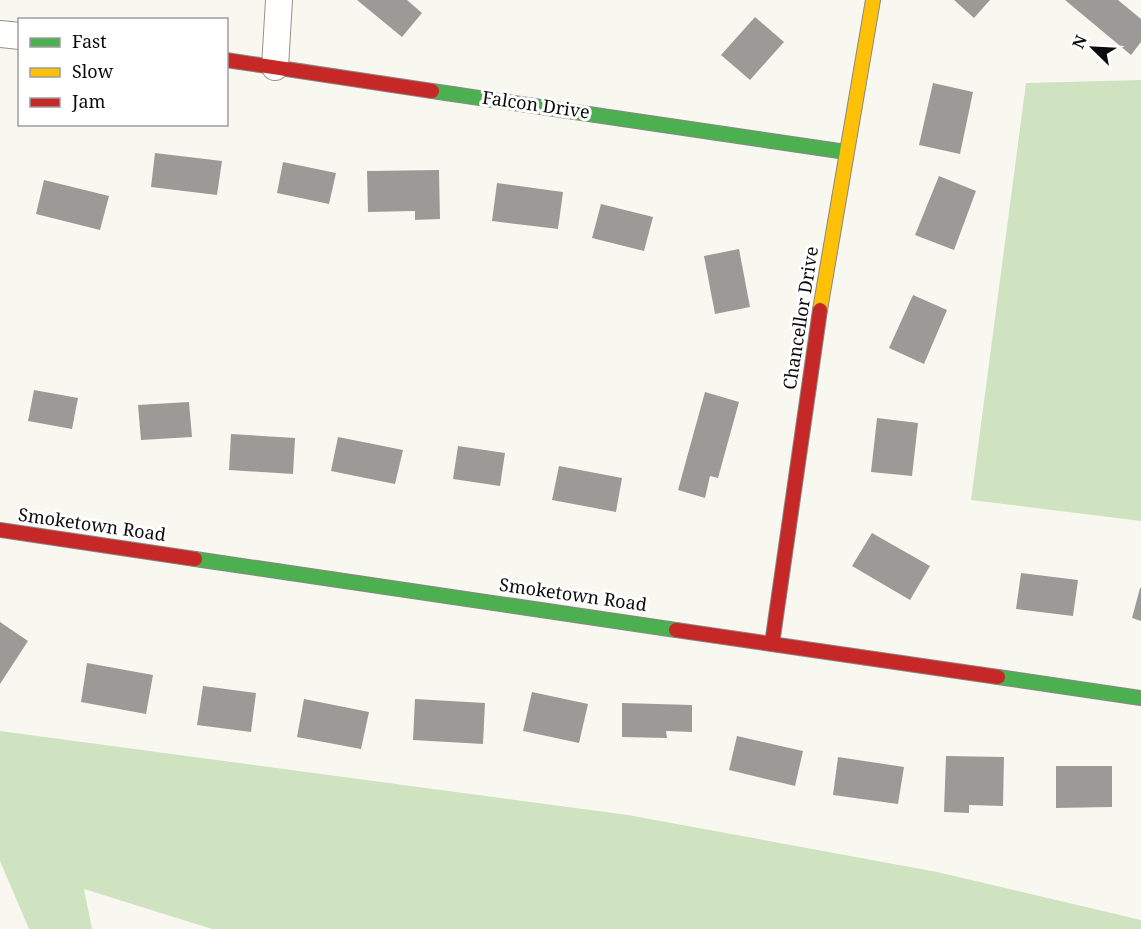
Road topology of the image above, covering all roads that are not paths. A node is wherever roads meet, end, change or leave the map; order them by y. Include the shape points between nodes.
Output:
1 (279, 0) edge
2 (873, 0) edge
3 (0, 34) edge
4 (18, 36) edge
5 (228, 60) edge
6 (275, 67) junction
7 (846, 152) junction
8 (0, 530) edge
9 (772, 644) junction
10 (1141, 698) edge

1 - 6 street
2 - 7 street, Chancellor Drive
3 - 4 street
5 - 6 street, Falcon Drive
6 - 7 street, Falcon Drive
7 - 9 street, Chancellor Drive
8 - 9 street, Smoketown Road
9 - 10 street, Smoketown Road

